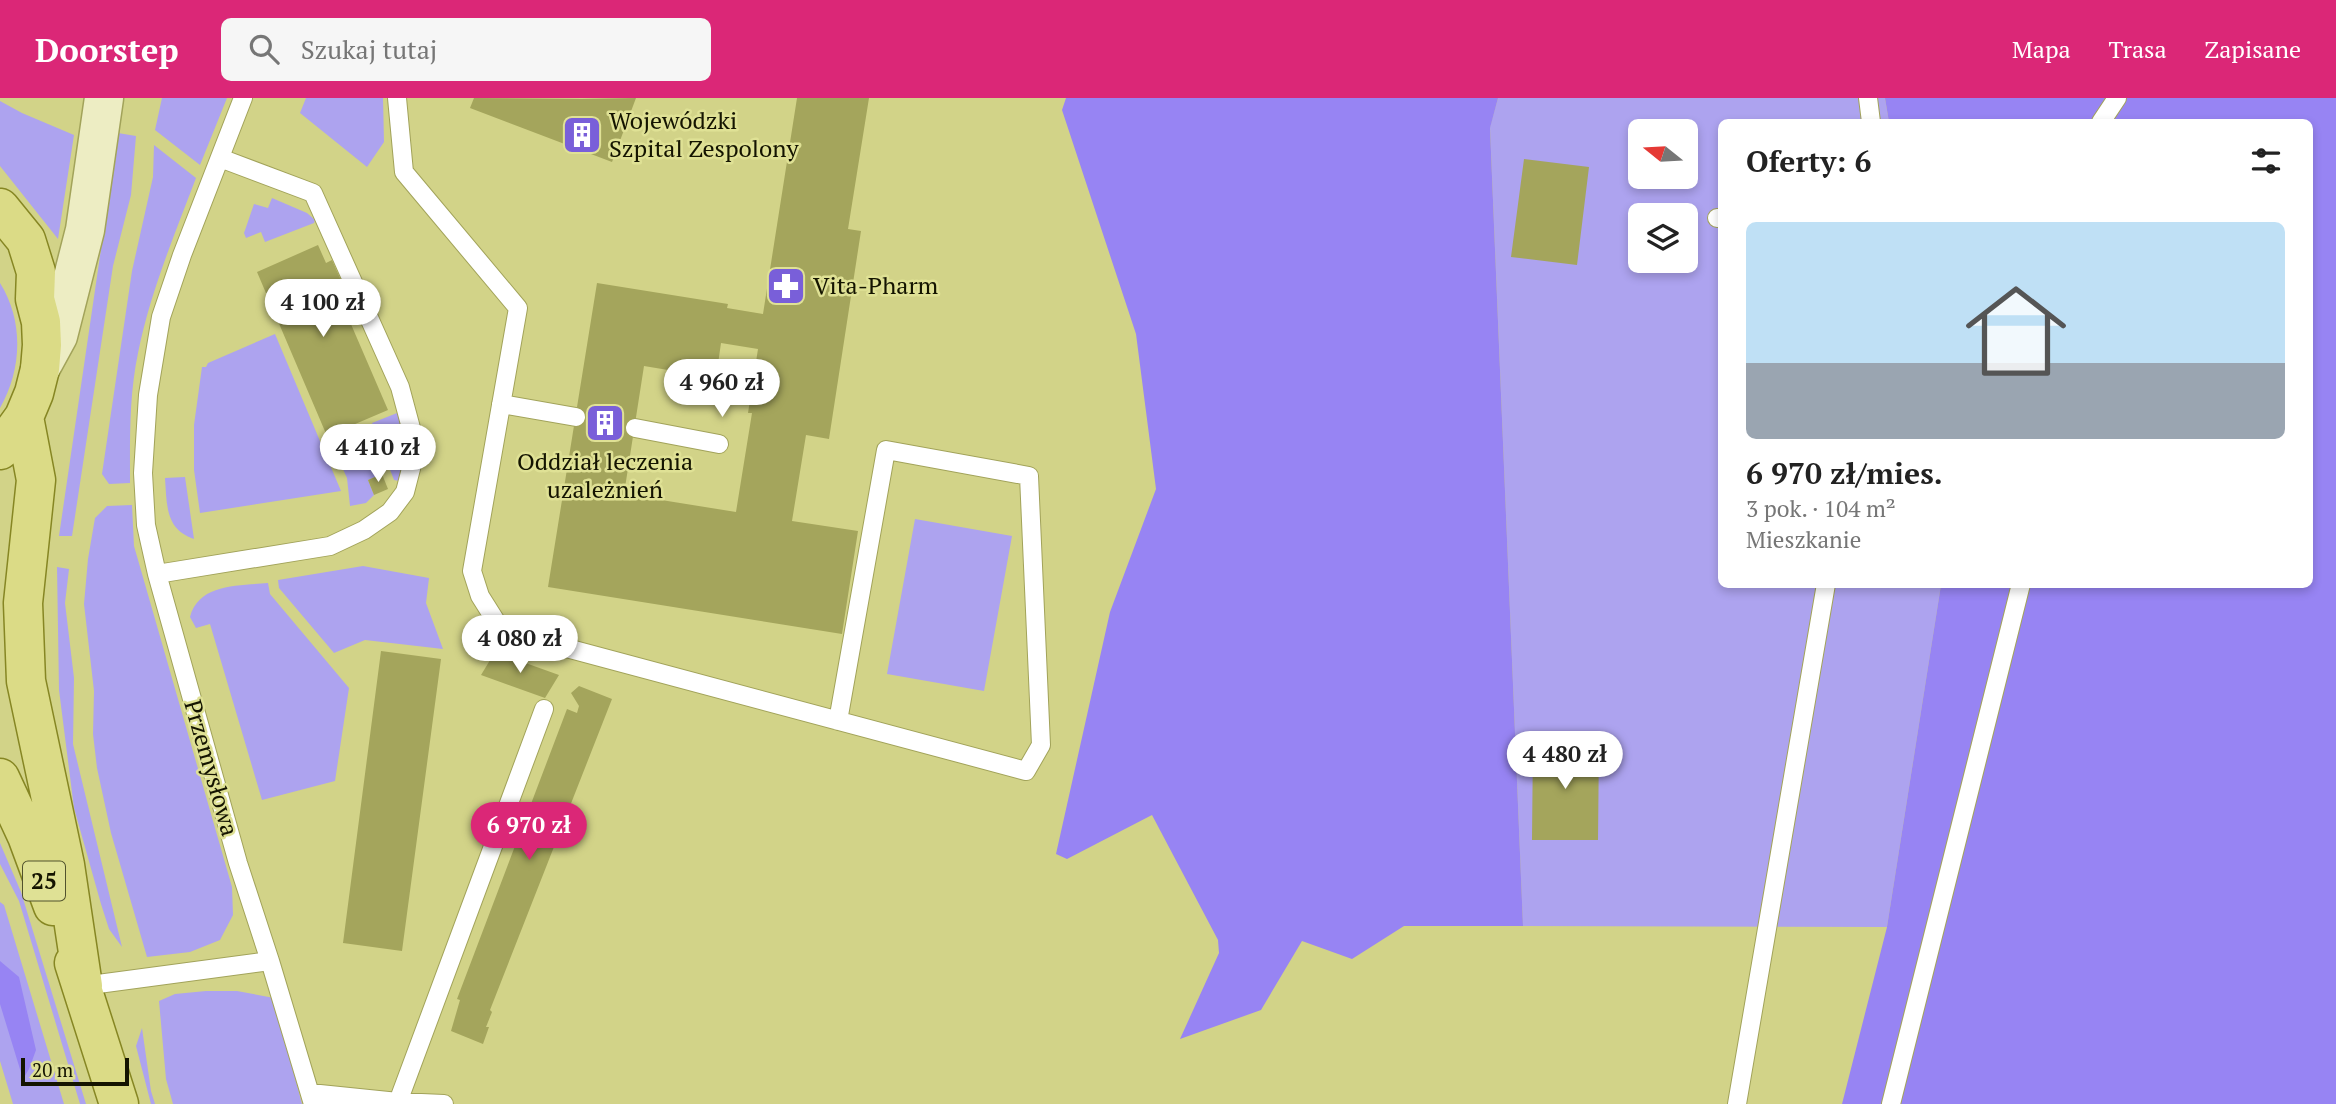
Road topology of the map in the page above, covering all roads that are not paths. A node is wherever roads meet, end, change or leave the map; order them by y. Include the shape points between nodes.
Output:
1 (104, 98) edge
2 (243, 98) edge
3 (397, 98) edge
4 (1868, 98) edge
5 (2117, 98) edge
6 (1871, 119) edge
7 (2103, 119) edge
8 (220, 158) junction
9 (0, 208) edge
10 (0, 253) edge
11 (35, 299) junction
12 (40, 369) junction
13 (501, 404) junction
14 (24, 417) junction
15 (576, 417) dead end
16 (635, 428) dead end
17 (719, 444) dead end
18 (0, 450) edge
19 (156, 574) junction
20 (1825, 588) edge
21 (2020, 588) edge
22 (544, 709) dead end
23 (838, 721) junction
24 (0, 778) edge
25 (270, 961) junction
26 (83, 986) junction
27 (312, 1098) edge
28 (398, 1102) junction
29 (118, 1104) edge
30 (444, 1104) edge
31 (1737, 1104) edge
32 (1891, 1104) edge

1 - 12 main road via 85,230 58,336
2 - 8 lane, Przemysłowa
3 - 13 lane via 404,172 518,307
4 - 6 lane
5 - 7 lane
8 - 19 lane, Przemysłowa via 161,317 148,396 146,524
8 - 19 lane via 313,193 400,387 414,457 405,492 390,512 330,546
9 - 11 main road via 26,240 36,272
10 - 11 main road
11 - 12 main road via 41,322
12 - 14 main road
13 - 15 lane
13 - 23 lane via 472,571 497,624 518,635
14 - 18 main road
14 - 26 main road, 25 via 36,480 23,603 26,681 65,865
16 - 17 lane
19 - 25 lane, Przemysłowa
20 - 31 lane
21 - 32 lane
22 - 28 lane
23 - 23 lane via 1027,771 1041,745 1029,475 886,450
24 - 26 main road, 25 via 27,836
25 - 26 lane
25 - 27 lane, Przemysłowa
26 - 29 main road, 25
27 - 28 lane
28 - 30 lane

